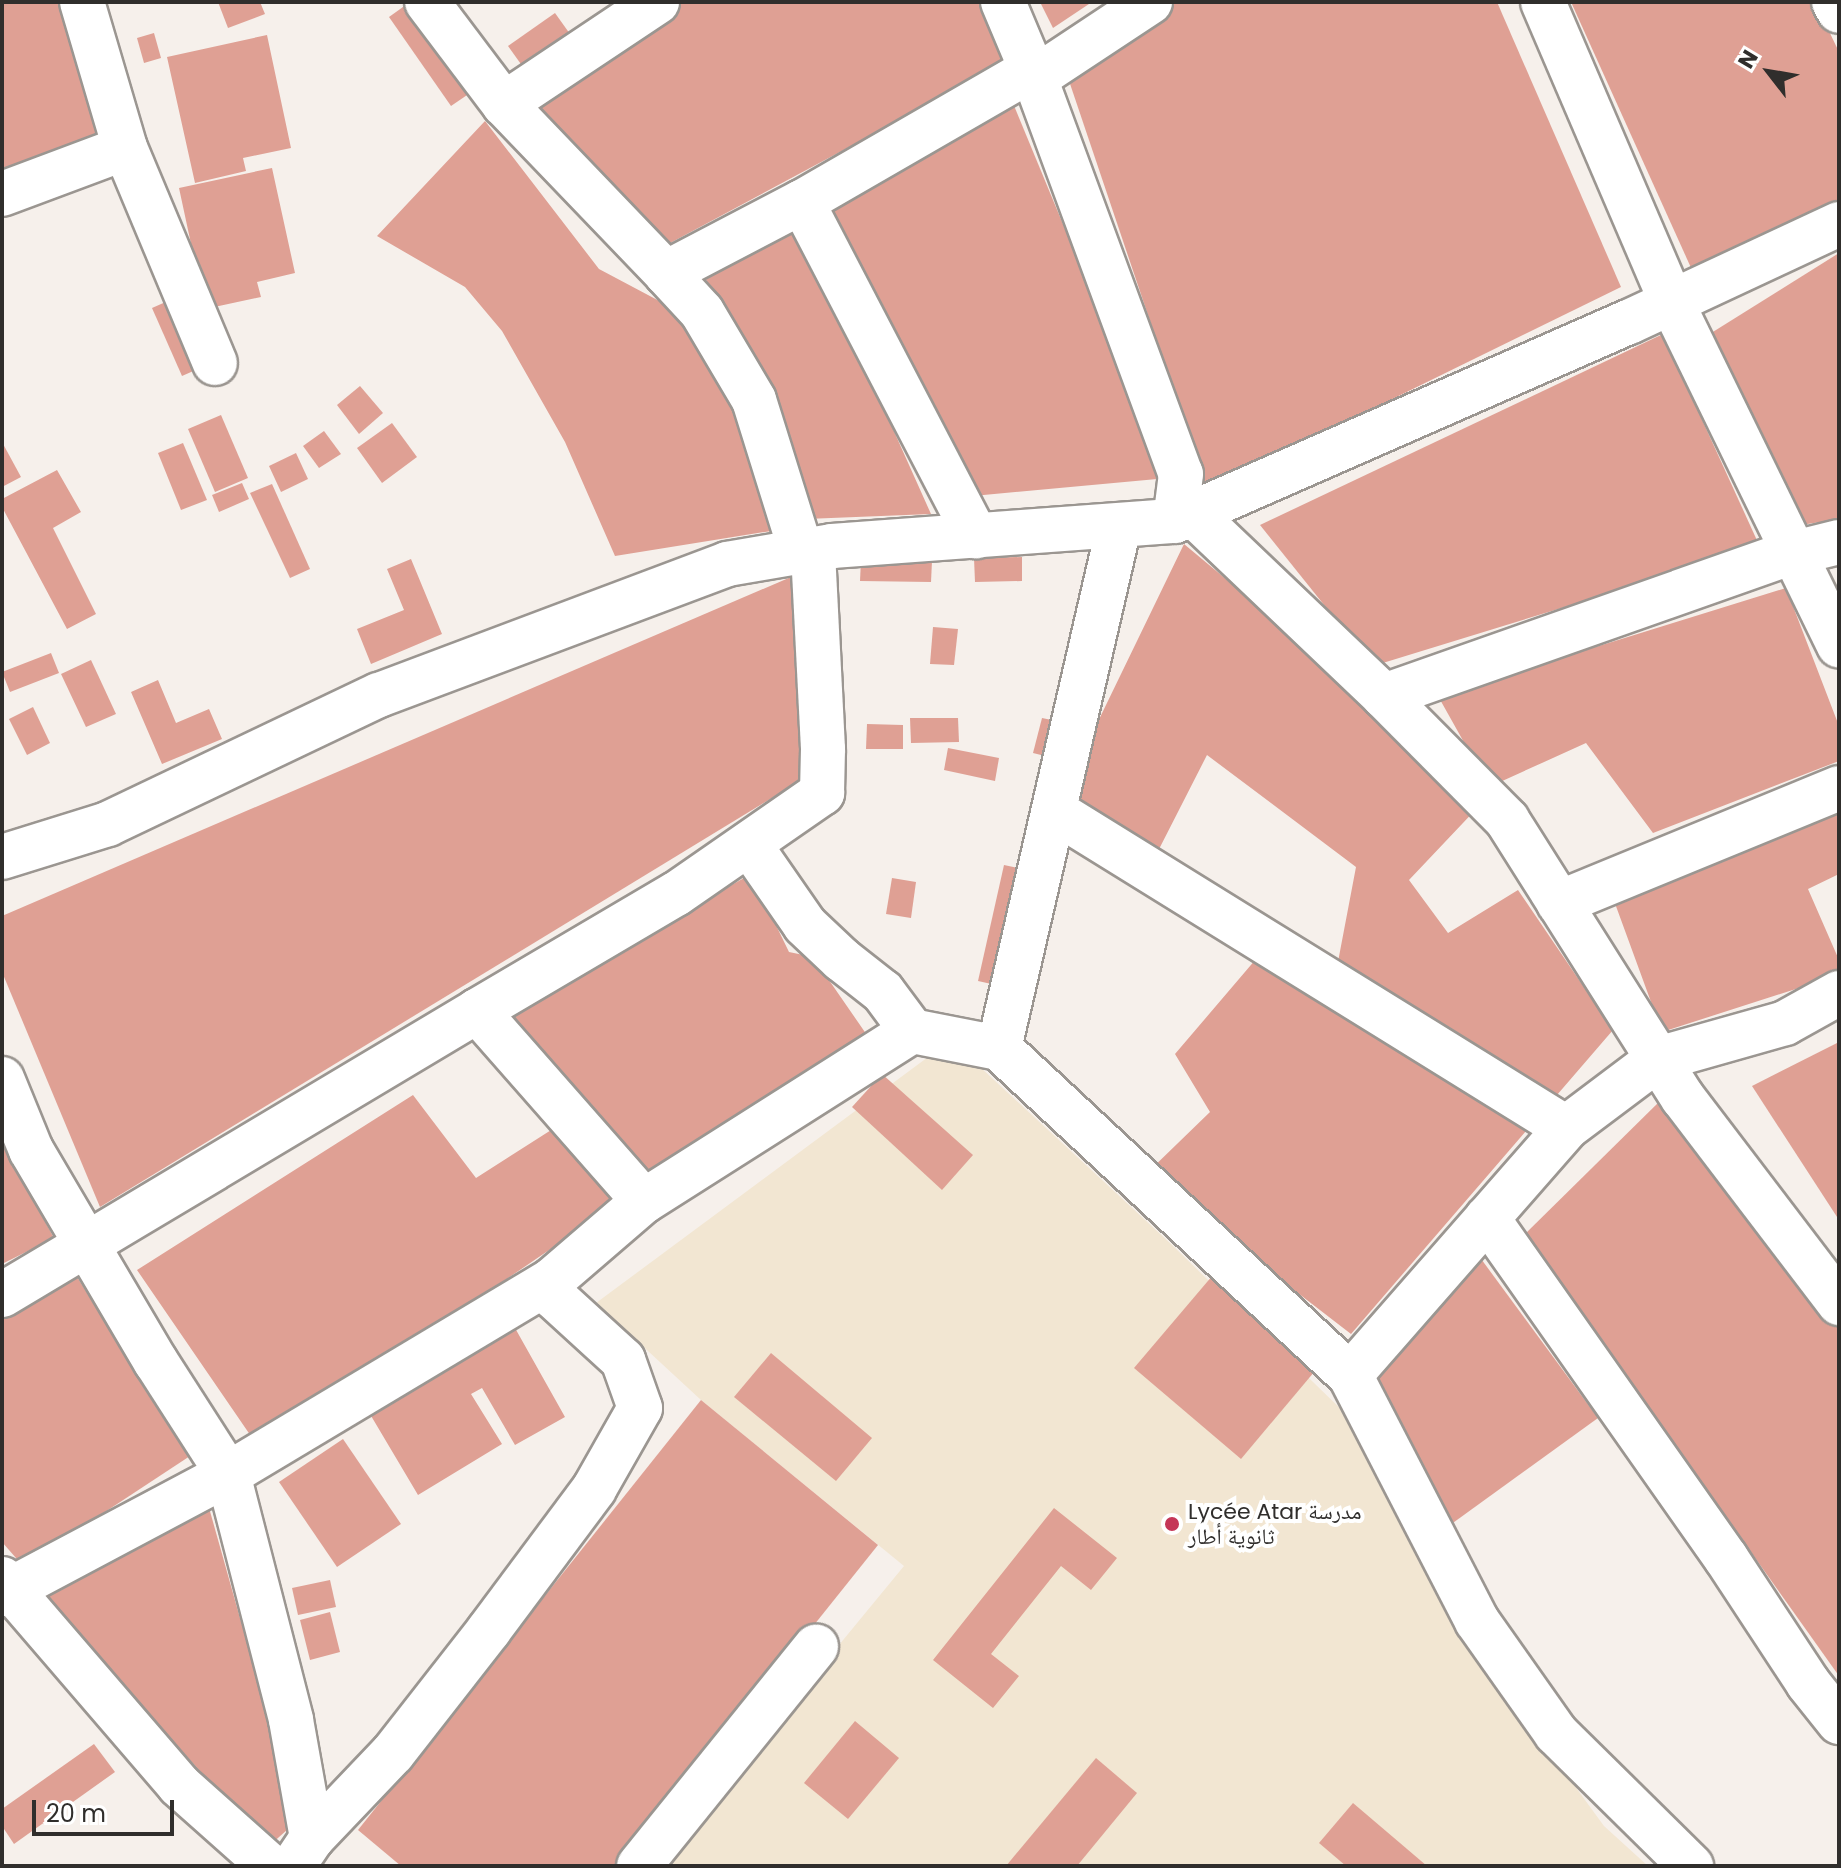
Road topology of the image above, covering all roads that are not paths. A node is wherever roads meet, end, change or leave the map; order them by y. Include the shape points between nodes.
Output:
1 (82, 2) edge
2 (427, 2) edge
3 (656, 2) edge
4 (1003, 2) edge
5 (1150, 2) edge
6 (1543, 2) edge
7 (1834, 2) edge
8 (1839, 11) edge
9 (1033, 74) junction
10 (504, 104) junction
11 (125, 148) junction
12 (2, 194) edge
13 (802, 202) junction
14 (1839, 224) edge
15 (666, 273) junction
16 (1672, 303) junction
17 (215, 363) dead end
18 (1184, 518) junction
19 (1119, 526) junction
20 (976, 536) junction
21 (1839, 542) edge
22 (807, 550) junction
23 (1795, 553) junction
24 (1839, 645) edge
25 (1384, 696) junction
26 (1839, 788) edge
27 (1054, 811) junction
28 (749, 844) junction
29 (2, 857) edge
30 (1559, 903) junction
31 (1839, 993) edge
32 (477, 1011) junction
33 (912, 1031) junction
34 (999, 1048) junction
35 (1658, 1059) junction
36 (2, 1079) edge
37 (1566, 1128) junction
38 (644, 1201) junction
39 (1487, 1218) junction
40 (87, 1245) junction
41 (552, 1280) junction
42 (2, 1295) edge
43 (1839, 1303) edge
44 (1350, 1375) junction
45 (228, 1474) junction
46 (5, 1587) edge
47 (816, 1647) dead end
48 (1839, 1722) edge
49 (302, 1852) edge
50 (270, 1866) edge
51 (639, 1866) edge
52 (1691, 1866) edge

1 - 11 street
2 - 10 street
3 - 10 street
4 - 9 street
5 - 9 street
6 - 16 street
7 - 8 street
9 - 13 street
9 - 18 street via 1181,474
10 - 15 street
11 - 12 street
11 - 17 street
13 - 15 street
13 - 20 street
14 - 16 street
15 - 22 street via 702,312 754,400
16 - 18 street
16 - 23 street
18 - 19 street
18 - 25 street
19 - 20 street
19 - 27 street
20 - 22 street
21 - 23 street
22 - 28 street via 822,793
22 - 29 street via 727,564 394,689 108,824
23 - 24 street
23 - 25 street
25 - 30 street via 1507,820
26 - 30 street
27 - 34 street
27 - 37 street
28 - 32 street via 676,894
28 - 33 street via 805,925 883,992
30 - 35 street
31 - 35 street via 1785,1023
32 - 38 street
32 - 40 street
33 - 34 street
33 - 38 street
34 - 44 street
35 - 37 street
35 - 43 street
36 - 40 street via 31,1150
37 - 39 street
38 - 41 street
39 - 44 street
39 - 48 street
40 - 42 street
40 - 45 street
41 - 45 street
41 - 49 street via 554,1297 623,1360 640,1408 594,1489 489,1630 393,1753
44 - 52 street via 1477,1621 1556,1733
45 - 46 street
45 - 49 street via 291,1720
46 - 50 street via 179,1785
47 - 51 street

